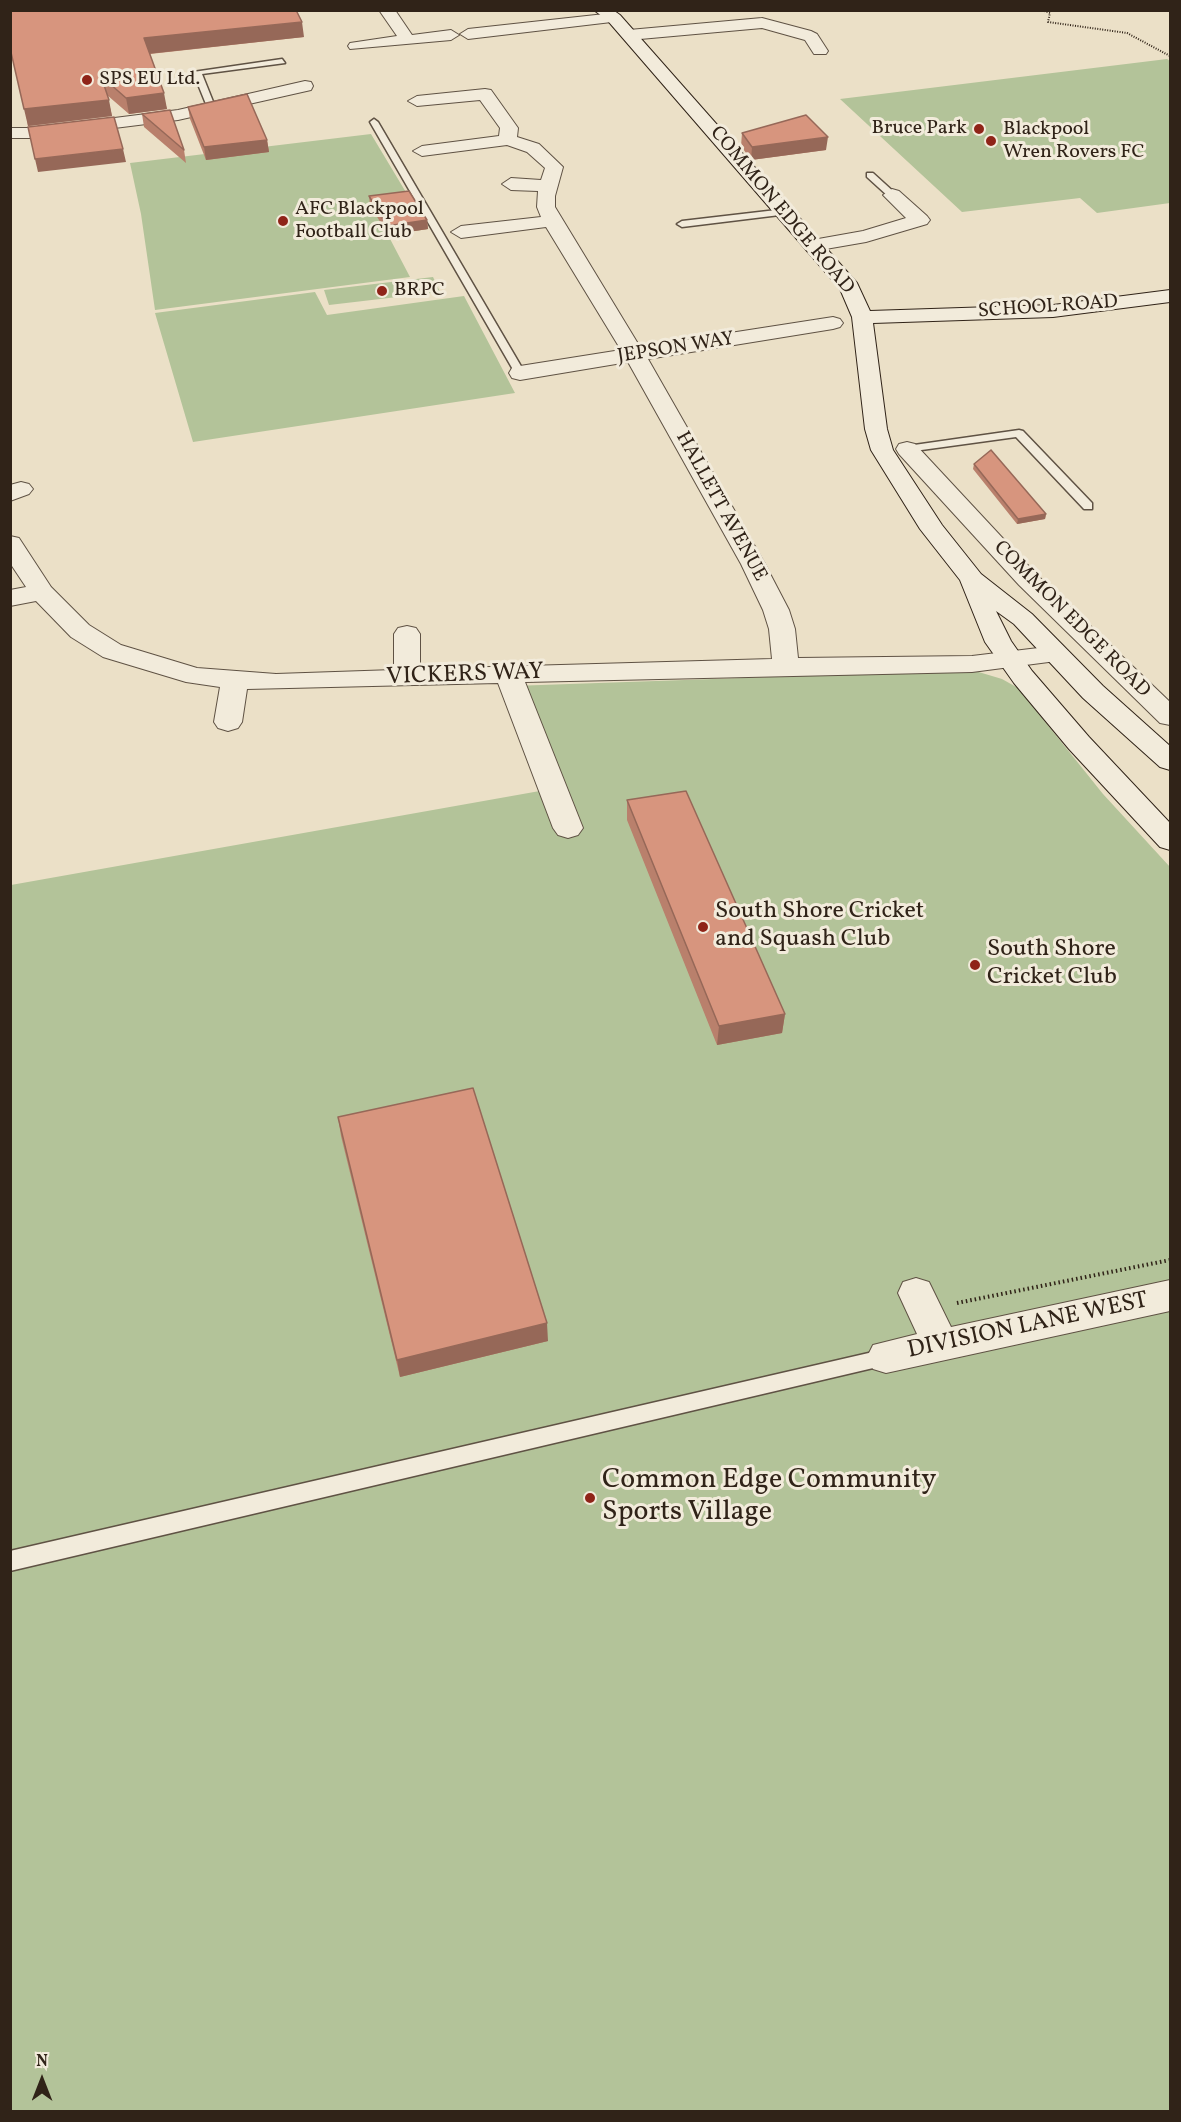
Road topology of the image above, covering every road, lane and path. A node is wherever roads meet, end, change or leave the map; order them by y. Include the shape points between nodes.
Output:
1 (407, 10) edge
2 (1041, 10) edge
3 (388, 11) edge
4 (608, 14) edge
5 (629, 35) junction
6 (407, 40) junction
7 (356, 46) dead end
8 (820, 51) dead end
9 (1170, 56) edge
10 (282, 62) dead end
11 (305, 86) dead end
12 (417, 102) dead end
13 (212, 109) junction
14 (374, 122) dead end
15 (12, 134) edge
16 (413, 135) dead end
17 (508, 140) junction
18 (870, 175) dead end
19 (511, 184) dead end
20 (549, 186) junction
21 (892, 195) joint
22 (785, 212) junction
23 (552, 221) junction
24 (682, 224) dead end
25 (461, 232) dead end
26 (814, 245) junction
27 (1170, 296) edge
28 (833, 323) dead end
29 (863, 327) junction
30 (634, 356) junction
31 (520, 373) joint
32 (907, 449) joint
33 (1088, 506) dead end
34 (974, 522) junction
35 (932, 529) junction
36 (10, 543) edge
37 (972, 579) junction
38 (42, 592) junction
39 (10, 598) edge
40 (407, 634) dead end
41 (1055, 654) junction
42 (1010, 660) junction
43 (972, 664) junction
44 (786, 666) junction
45 (508, 674) junction
46 (407, 678) junction
47 (235, 681) junction
48 (1170, 717) edge
49 (228, 722) dead end
50 (1170, 761) edge
51 (568, 828) dead end
52 (1170, 840) edge
53 (1170, 1260) edge
54 (1170, 1296) edge
55 (920, 1301) joint
56 (942, 1346) junction
57 (886, 1358) joint
58 (10, 1561) edge

1 - 3 street
2 - 9 path via 1050,13 1048,22 1128,33
3 - 6 street
4 - 5 street, COMMON EDGE ROAD
4 - 6 street, COMMON EDGE ROAD
5 - 8 street via 762,23 805,33
5 - 22 street, COMMON EDGE ROAD
6 - 7 street, COMMON EDGE ROAD
10 - 13 lane via 197,72
11 - 13 street
12 - 17 street via 485,94 509,128
13 - 15 street
14 - 31 lane
16 - 17 street via 426,158
17 - 20 street via 523,143 546,158 554,167
18 - 21 lane
19 - 20 street
20 - 23 street via 546,207
21 - 26 street via 920,220 866,236
22 - 24 lane
22 - 26 street, COMMON EDGE ROAD
23 - 25 street
23 - 30 street, HALLETT AVENUE
26 - 29 street, COMMON EDGE ROAD via 850,287
27 - 29 street, SCHOOL ROAD via 1053,311 926,316
28 - 30 street, JEPSON WAY
29 - 35 street, COMMON EDGE ROAD via 882,450
30 - 31 street, JEPSON WAY
30 - 44 street, HALLETT AVENUE via 776,610
32 - 33 lane via 1019,433
32 - 34 street, COMMON EDGE ROAD
34 - 35 street, COMMON EDGE ROAD
34 - 48 street, COMMON EDGE ROAD via 1099,651
35 - 37 street, COMMON EDGE ROAD
36 - 38 street, VICKERS WAY
37 - 41 street, COMMON EDGE ROAD via 1023,620
37 - 42 street, COMMON EDGE ROAD via 978,601
38 - 39 street
38 - 47 street, VICKERS WAY via 80,631 112,651 195,676
40 - 46 street
41 - 42 street, VICKERS WAY
41 - 50 street, COMMON EDGE ROAD
42 - 43 street, VICKERS WAY via 1001,669
42 - 43 street via 990,653
42 - 52 street, COMMON EDGE ROAD
43 - 44 street, VICKERS WAY
44 - 45 street, VICKERS WAY
45 - 46 street, VICKERS WAY
45 - 51 street
46 - 47 street, VICKERS WAY
47 - 49 street
53 - 55 path
54 - 56 street, DIVISION LANE WEST
55 - 56 street
56 - 57 street, DIVISION LANE WEST
57 - 58 lane

